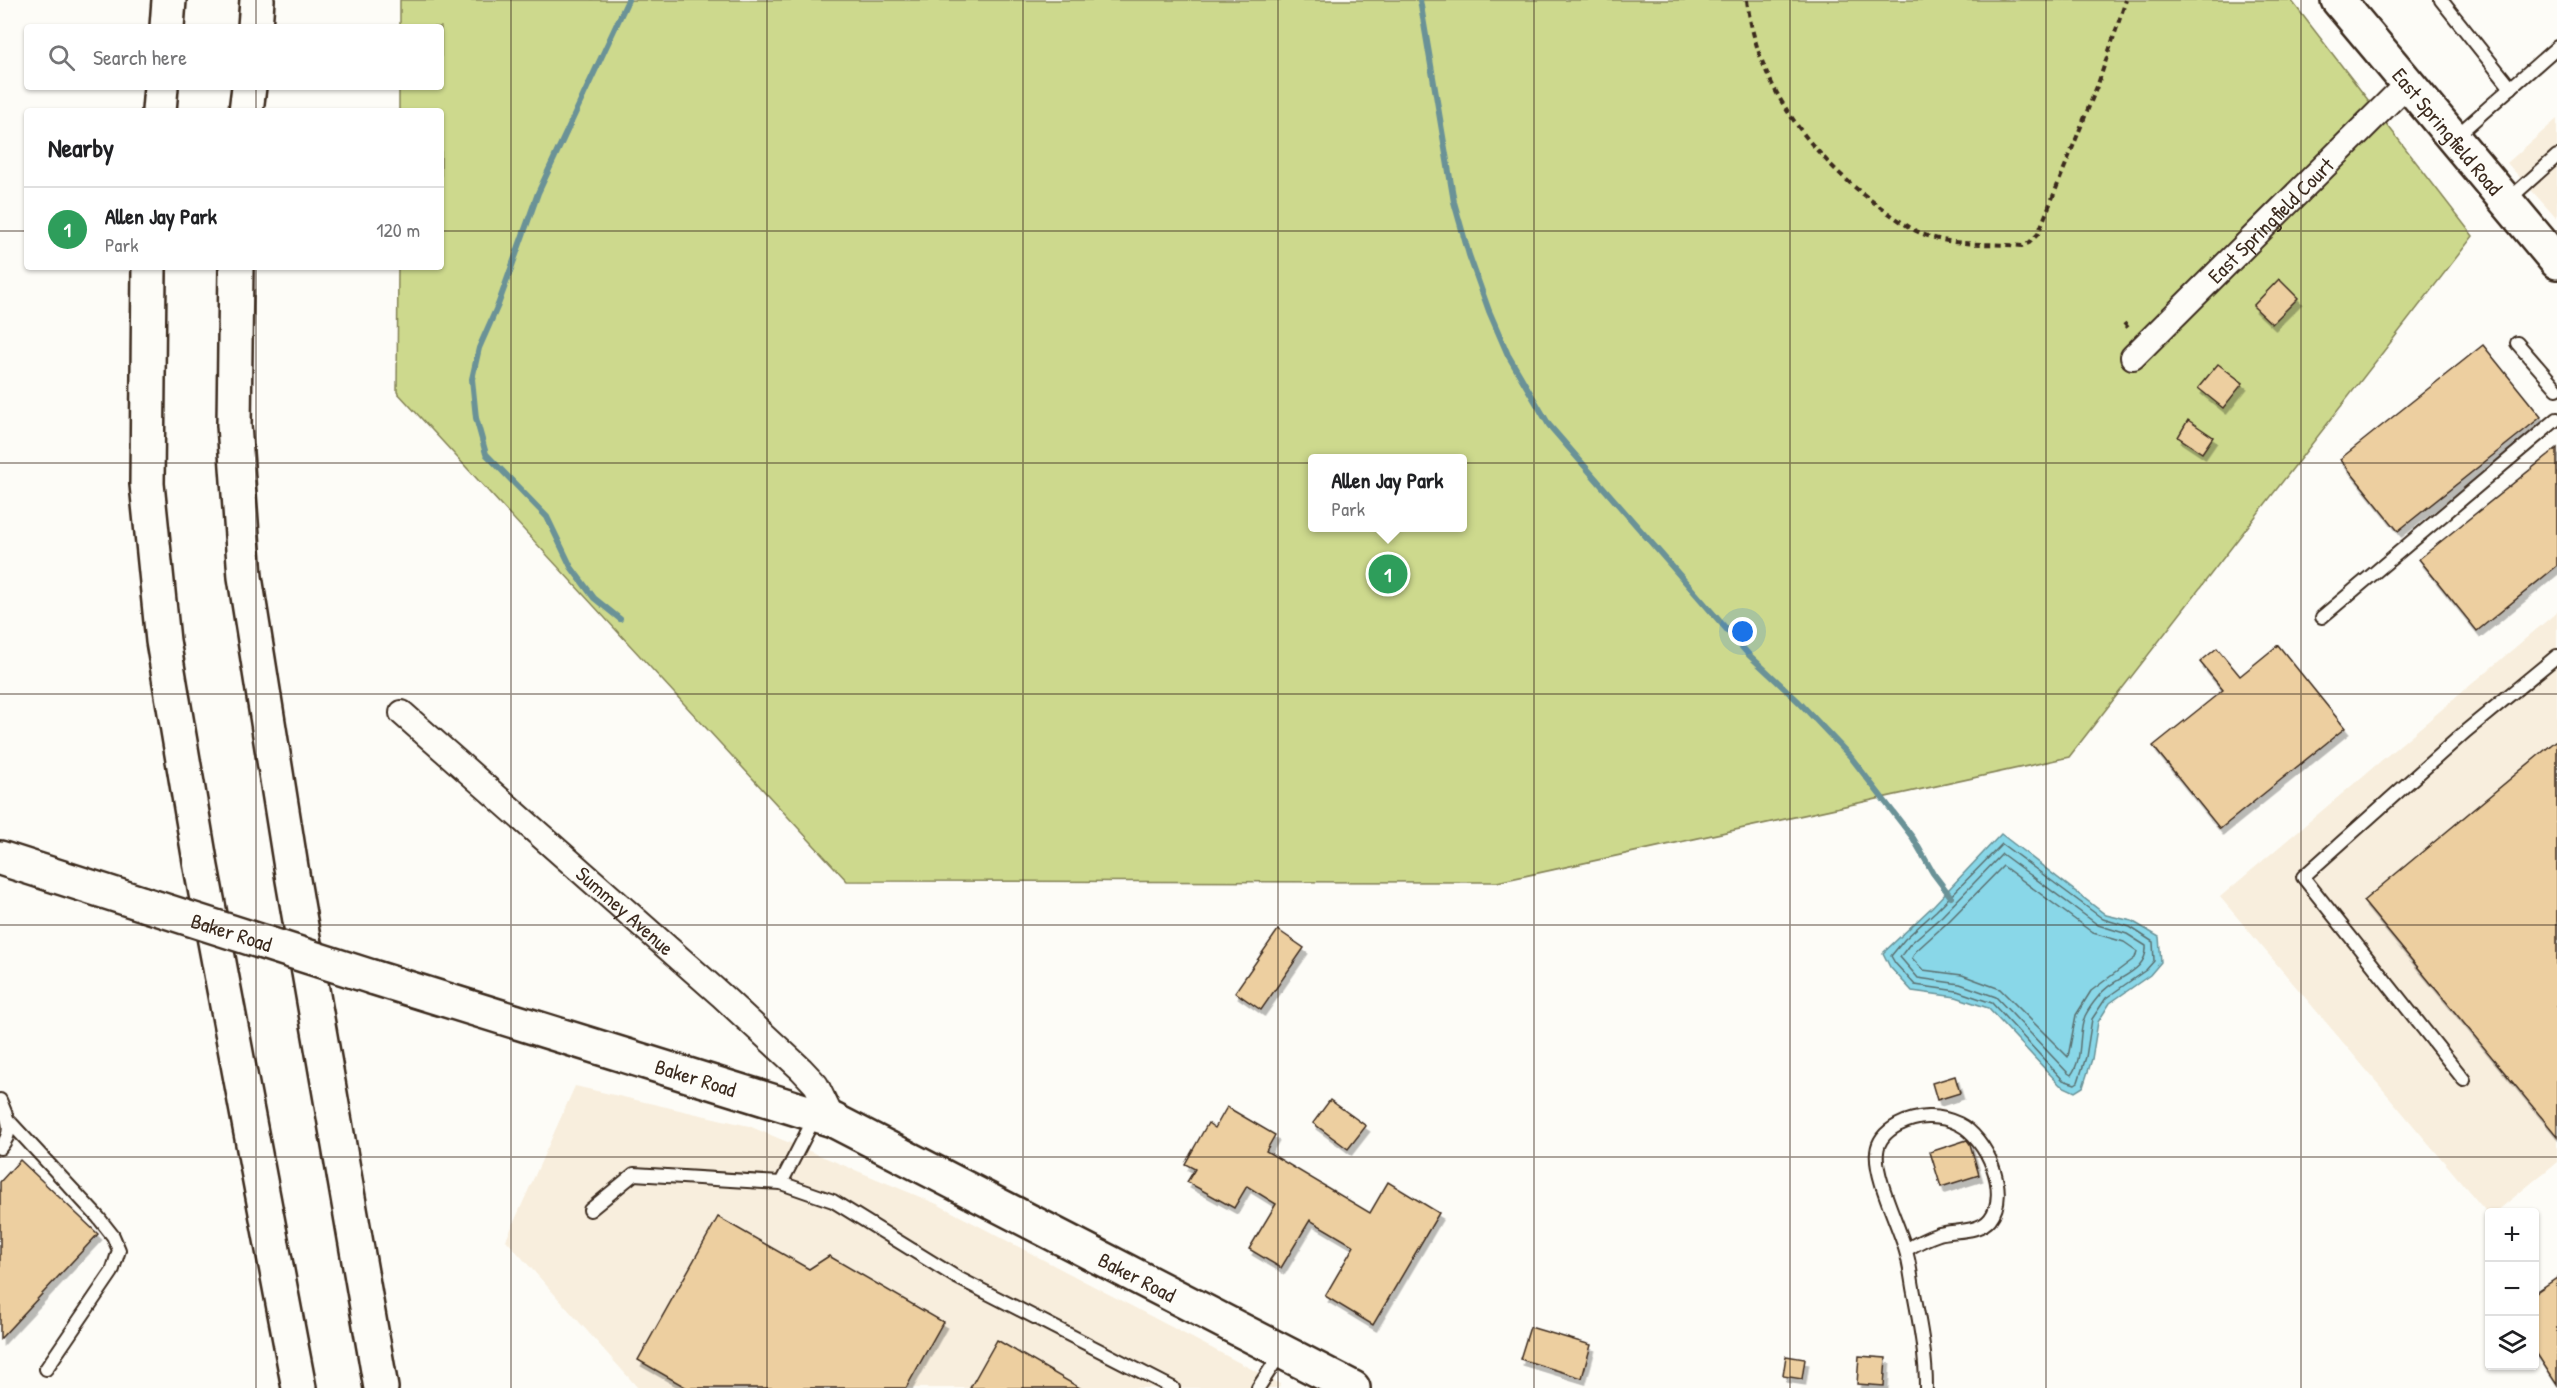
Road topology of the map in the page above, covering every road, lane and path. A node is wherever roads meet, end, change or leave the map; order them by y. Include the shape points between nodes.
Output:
1 (169, 0) edge
2 (258, 0) edge
3 (1747, 0) edge
4 (2126, 0) edge
5 (2338, 0) edge
6 (2441, 0) edge
7 (166, 24) edge
8 (255, 24) edge
9 (2557, 47) edge
10 (2407, 84) junction
11 (2511, 88) junction
12 (161, 90) edge
13 (249, 90) edge
14 (159, 108) edge
15 (246, 108) edge
16 (2454, 139) junction
17 (2557, 156) edge
18 (2506, 201) junction
19 (2557, 262) edge
20 (148, 270) edge
21 (236, 270) edge
22 (2517, 343) dead end
23 (2133, 357) dead end
24 (2557, 389) edge
25 (2557, 418) edge
26 (2322, 617) dead end
27 (2557, 656) edge
28 (402, 713) dead end
29 (0, 858) edge
30 (2464, 1080) dead end
31 (0, 1100) edge
32 (824, 1118) junction
33 (10, 1122) junction
34 (0, 1148) edge
35 (781, 1184) junction
36 (590, 1210) dead end
37 (1906, 1250) junction
38 (1281, 1352) junction
39 (46, 1369) dead end
40 (299, 1388) edge
41 (381, 1388) edge
42 (1173, 1388) edge
43 (1258, 1388) edge
44 (1353, 1388) edge
45 (1926, 1388) edge

1 - 7 main road
2 - 8 main road
3 - 4 path via 1755,44 1771,86 1793,122 1856,189 1928,236 1949,242 2022,246 2038,234 2098,84
5 - 10 main road, East Springfield Road
6 - 11 lane
9 - 11 lane
10 - 16 main road, East Springfield Road
10 - 23 street, East Springfield Court
11 - 16 lane
12 - 14 main road
13 - 15 main road
16 - 18 main road, East Springfield Road
17 - 18 lane
18 - 19 main road, East Springfield Road
20 - 40 main road via 147,484 163,641 203,878
21 - 41 main road via 234,425 245,577
22 - 24 lane
25 - 26 lane
27 - 30 lane via 2303,876
28 - 32 street, Summey Avenue via 801,1069 816,1085
29 - 32 main road, Baker Road, bridge
31 - 33 lane
32 - 35 lane
32 - 38 main road, Baker Road
33 - 34 lane via 9,1138
33 - 39 lane via 98,1217 119,1250 112,1272
35 - 36 lane via 634,1174
35 - 42 lane via 832,1201 956,1276
37 - 37 lane via 1942,1233 1979,1227 1990,1219 1997,1198 1998,1182 1976,1137 1960,1125 1937,1117 1911,1118 1891,1128 1879,1141 1876,1154 1881,1178
37 - 45 lane via 1926,1358
38 - 43 lane
38 - 44 main road, Baker Road

